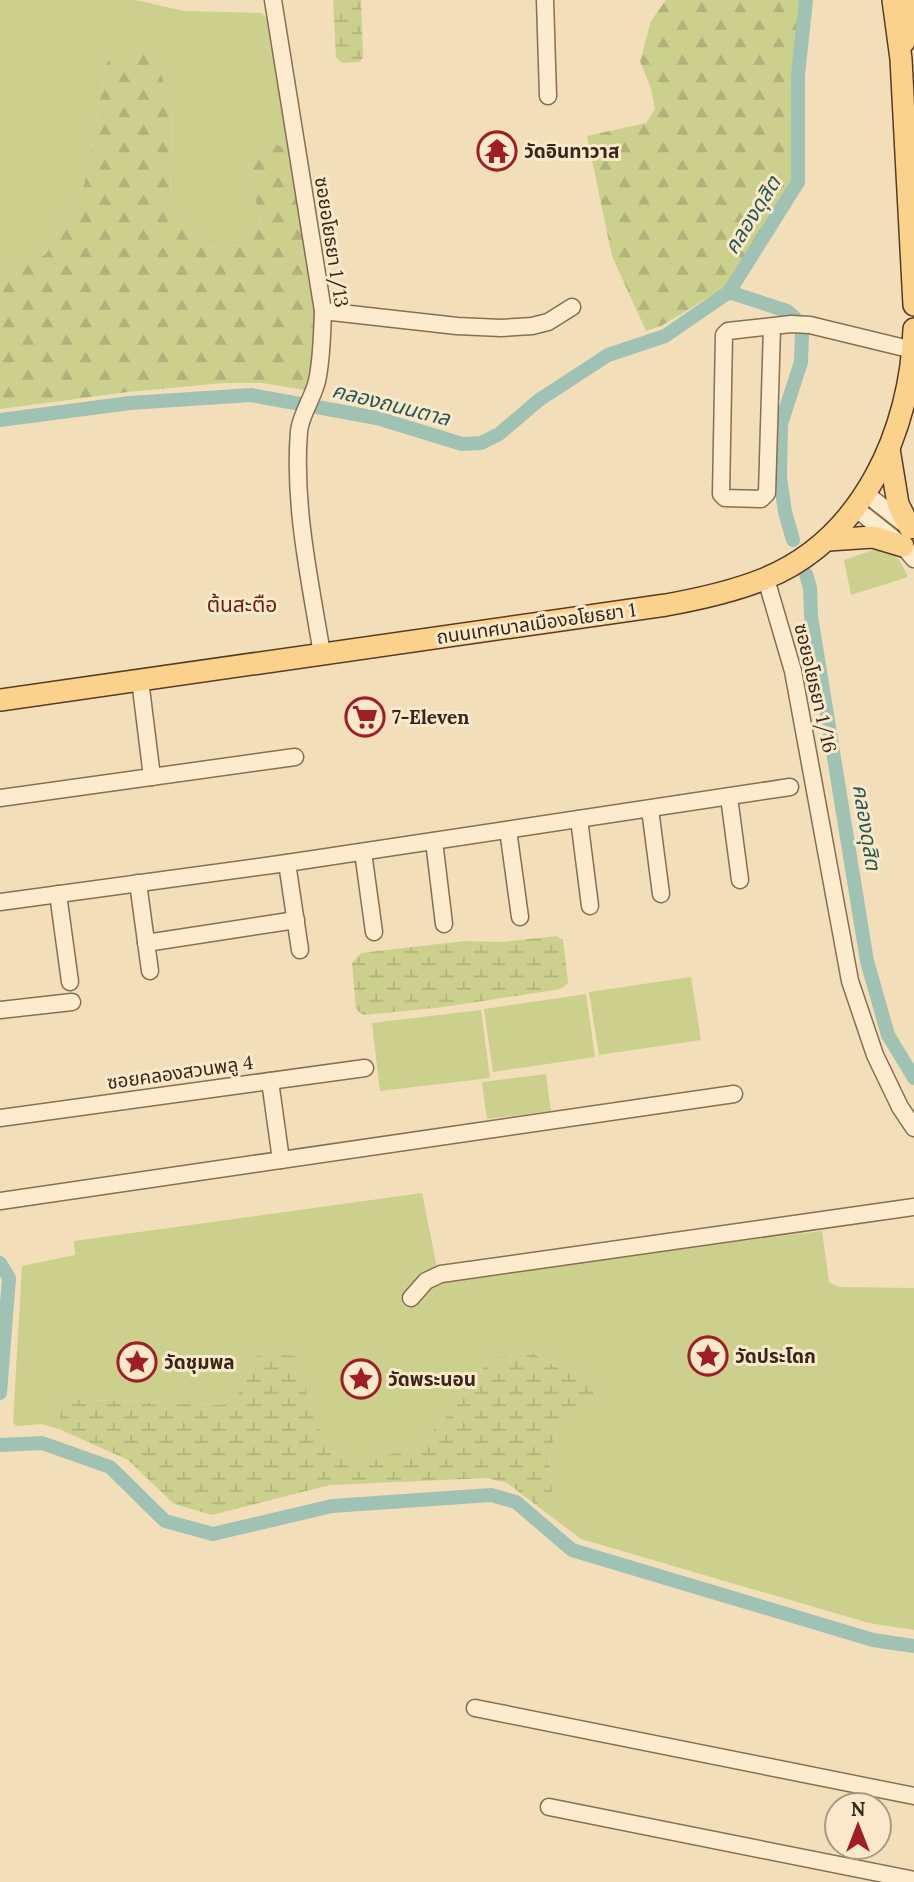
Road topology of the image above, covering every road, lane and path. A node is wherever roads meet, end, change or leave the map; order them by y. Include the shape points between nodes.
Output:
1 (273, 0) edge
2 (545, 0) edge
3 (913, 0) edge
4 (903, 16) edge
5 (548, 96) dead end
6 (914, 305) edge
7 (572, 306) dead end
8 (323, 311) junction
9 (772, 327) junction
10 (914, 329) edge
11 (913, 350) edge
12 (889, 449) junction
13 (860, 501) junction
14 (828, 540) junction
15 (910, 541) edge
16 (766, 579) junction
17 (322, 654) junction
18 (140, 680) junction
19 (0, 700) edge
20 (295, 757) dead end
21 (152, 777) junction
22 (790, 788) dead end
23 (729, 797) junction
24 (0, 798) edge
25 (650, 809) junction
26 (579, 819) junction
27 (508, 830) junction
28 (434, 841) junction
29 (363, 852) junction
30 (288, 863) junction
31 (740, 880) dead end
32 (138, 883) junction
33 (58, 894) junction
34 (662, 894) dead end
35 (0, 902) edge
36 (590, 906) dead end
37 (520, 917) dead end
38 (296, 920) junction
39 (444, 924) dead end
40 (373, 932) dead end
41 (146, 943) junction
42 (300, 950) dead end
43 (150, 971) dead end
44 (70, 982) dead end
45 (72, 1002) dead end
46 (0, 1010) edge
47 (365, 1068) dead end
48 (270, 1081) junction
49 (734, 1094) dead end
50 (0, 1118) edge
51 (914, 1128) edge
52 (281, 1160) junction
53 (0, 1201) edge
54 (914, 1207) edge
55 (411, 1298) dead end
56 (475, 1708) dead end
57 (914, 1796) edge
58 (549, 1807) dead end
59 (914, 1880) edge

1 - 8 street, ซอยอโยธยา 1/13
2 - 5 street
3 - 4 main road
4 - 6 main road via 901,59
7 - 8 street via 548,322 502,328
8 - 17 street, ซอยอโยธยา 1/13 via 317,379 300,426 298,461 299,516
9 - 9 street via 732,330 724,335 721,494 725,498 761,499 767,494
9 - 11 street via 810,325
10 - 11 main road, ถนนเทศบาลเมืองอโยธยา 1
11 - 12 main road, ถนนเทศบาลเมืองอโยธยา 1 via 904,406
12 - 13 main road, ถนนเทศบาลเมืองอโยธยา 1
12 - 15 main road
13 - 14 main road, ถนนเทศบาลเมืองอโยธยา 1
13 - 15 street
14 - 15 main road via 873,537
14 - 16 main road, ถนนเทศบาลเมืองอโยธยา 1
16 - 17 main road, ถนนเทศบาลเมืองอโยธยา 1 via 679,603
16 - 51 street, ซอยอโยธยา 1/16 via 793,671 850,981 875,1055
17 - 18 main road, ถนนเทศบาลเมืองอโยธยา 1
18 - 19 main road, ถนนเทศบาลเมืองอโยธยา 1
18 - 21 street
20 - 21 street
21 - 24 street
22 - 23 street
23 - 25 street
23 - 31 street
25 - 26 street
25 - 34 street
26 - 27 street
26 - 36 street
27 - 28 street
27 - 37 street
28 - 29 street
28 - 39 street
29 - 30 street
29 - 40 street
30 - 32 street
30 - 38 street
32 - 33 street
32 - 41 street
33 - 35 street
33 - 44 street
38 - 41 street
38 - 42 street
41 - 43 street
45 - 46 street
47 - 48 street, ซอยคลองสวนพลู 4
48 - 50 street, ซอยคลองสวนพลู 4
48 - 52 street
49 - 52 street
52 - 53 street
54 - 55 street via 441,1274 426,1281
56 - 57 street
58 - 59 street

